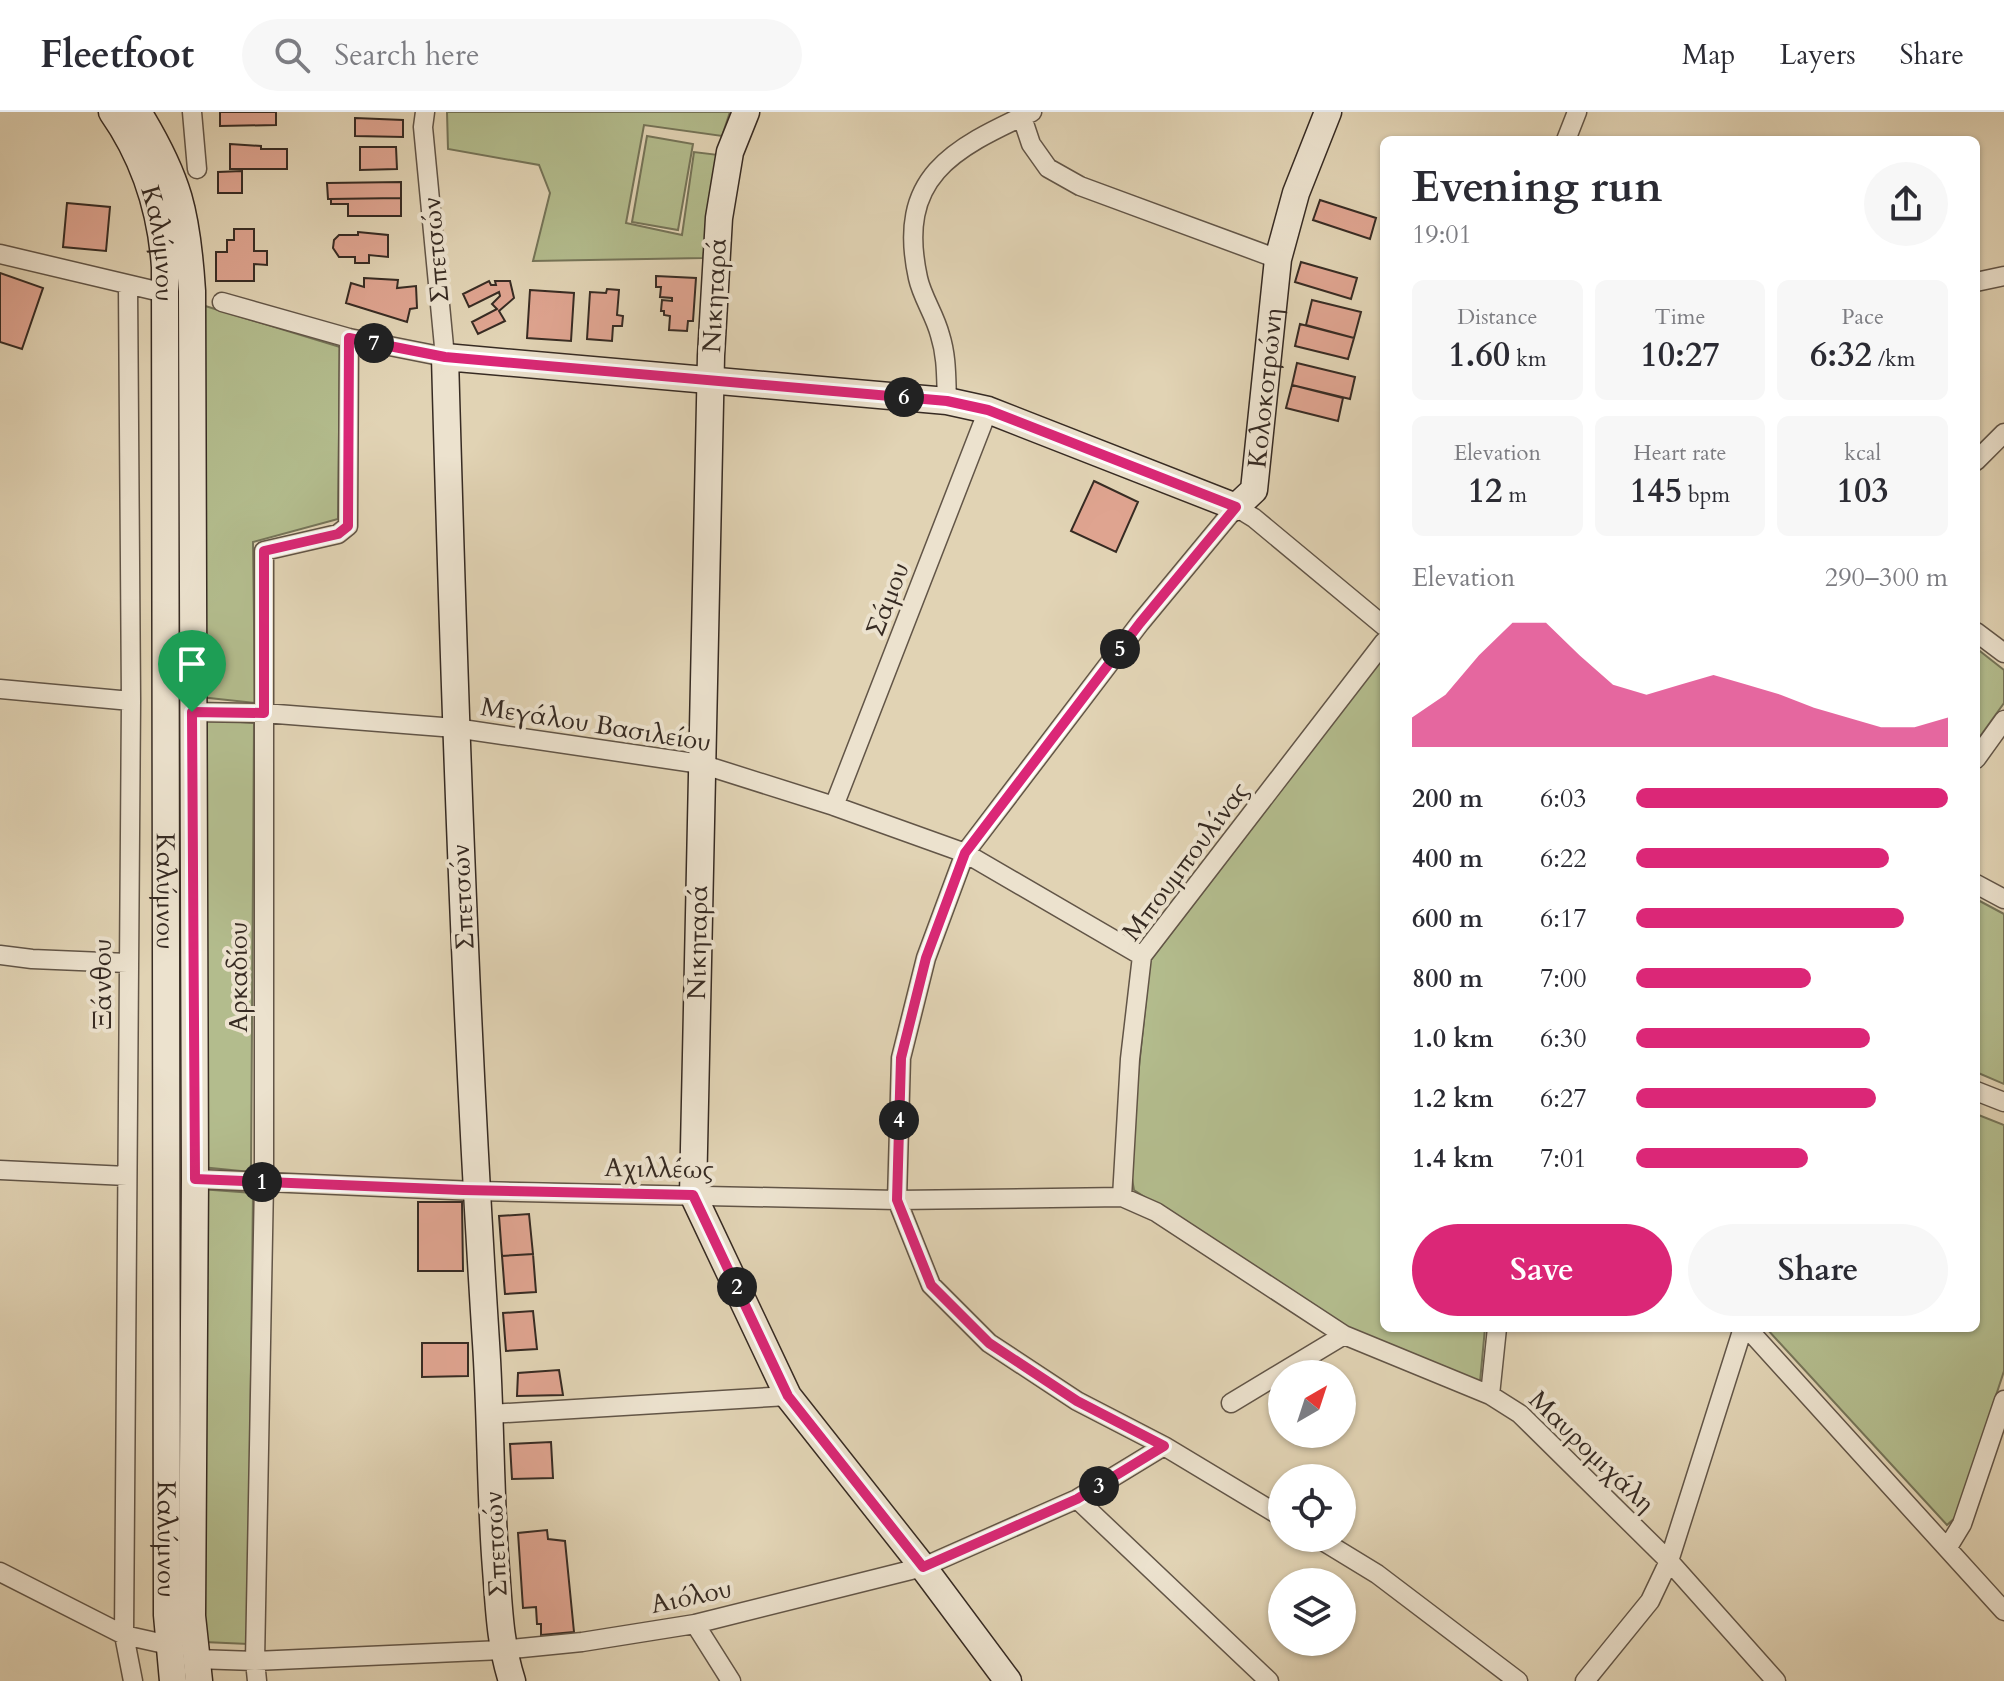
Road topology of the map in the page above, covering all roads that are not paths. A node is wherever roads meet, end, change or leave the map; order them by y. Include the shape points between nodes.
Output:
1 (112, 112) edge
2 (138, 112) edge
3 (192, 112) edge
4 (425, 112) edge
5 (746, 112) edge
6 (1328, 112) edge
7 (1577, 112) edge
8 (1027, 114) edge
9 (1568, 136) edge
10 (197, 169) dead end
11 (0, 254) edge
12 (1278, 259) junction
13 (2004, 276) edge
14 (1980, 281) edge
15 (128, 286) junction
16 (165, 293) junction
17 (222, 302) dead end
18 (349, 338) junction
19 (445, 357) junction
20 (710, 380) junction
21 (947, 401) junction
22 (988, 410) junction
23 (2004, 433) edge
24 (1980, 457) edge
25 (1236, 507) junction
26 (1380, 623) edge
27 (1980, 635) edge
28 (1380, 647) edge
29 (2004, 653) edge
30 (0, 689) edge
31 (131, 701) junction
32 (192, 712) junction
33 (264, 713) junction
34 (2004, 720) edge
35 (455, 728) junction
36 (1980, 753) edge
37 (701, 764) junction
38 (834, 806) junction
39 (965, 853) junction
40 (1980, 886) edge
41 (2004, 899) edge
42 (0, 955) edge
43 (1142, 956) junction
44 (127, 963) junction
45 (1980, 1093) edge
46 (2004, 1102) edge
47 (0, 1170) edge
48 (127, 1176) junction
49 (195, 1179) junction
50 (264, 1182) junction
51 (476, 1191) junction
52 (693, 1195) junction
53 (1122, 1197) junction
54 (897, 1200) junction
55 (1497, 1332) edge
56 (1744, 1332) edge
57 (1749, 1332) edge
58 (1344, 1335) junction
59 (1490, 1395) junction
60 (788, 1396) junction
61 (2004, 1400) edge
62 (1231, 1403) dead end
63 (490, 1414) junction
64 (1164, 1446) junction
65 (1077, 1499) junction
66 (1268, 1509) edge
67 (1948, 1547) junction
68 (1341, 1552) edge
69 (1669, 1561) junction
70 (923, 1567) junction
71 (0, 1572) edge
72 (2004, 1611) edge
73 (695, 1624) junction
74 (124, 1635) junction
75 (169, 1645) junction
76 (502, 1650) junction
77 (255, 1661) junction
78 (198, 1670) edge
79 (133, 1681) edge
80 (173, 1681) edge
81 (257, 1681) edge
82 (512, 1681) edge
83 (731, 1681) edge
84 (1008, 1681) edge
85 (1269, 1681) edge
86 (1518, 1681) edge
87 (1585, 1681) edge
88 (1776, 1681) edge

1 - 16 street, Καλύμνου via 158,209
2 - 32 street, Καλύμνου via 173,177 189,244
3 - 10 street, Καλύμνου
4 - 19 street, Σπετσών
5 - 20 street, Νικηταρά via 730,152 719,218
6 - 12 street, Κολοκοτρώνη via 1296,193
7 - 9 street
8 - 12 street via 1031,144 1048,168 1080,186
8 - 21 street via 958,151 933,172 916,205 918,279 943,345
11 - 15 street
12 - 25 street, Κολοκοτρώνη via 1254,490
13 - 14 street
15 - 16 street
15 - 31 street, Ξάνθου
16 - 75 street, Καλύμνου
17 - 18 street
18 - 19 street
18 - 33 street, Αρκαδίου via 348,526 338,534 264,551
19 - 20 street
19 - 35 street, Σπετσών
20 - 21 street
20 - 37 street, Νικηταρά
21 - 22 street
22 - 25 street
22 - 38 street, Σάμου
23 - 24 street
25 - 26 street
25 - 39 street, Κολοκοτρώνη via 1140,623
27 - 29 street
28 - 43 street, Μπουμπουλίνας
30 - 31 street
31 - 44 street, Ξάνθου
32 - 33 street, Μεγάλου Βασιλείου
32 - 49 street, Καλύμνου
33 - 35 street, Μεγάλου Βασιλείου
33 - 50 street, Αρκαδίου
34 - 36 street
35 - 37 street, Μεγάλου Βασιλείου
35 - 51 street, Σπετσών
37 - 38 street, Μεγάλου Βασιλείου
37 - 52 street, Νικηταρά
38 - 39 street, Μεγάλου Βασιλείου
39 - 43 street, Μεγάλου Βασιλείου
39 - 54 street, Κολοκοτρώνη via 926,958 901,1058
40 - 41 street
42 - 44 street
43 - 53 street, Μπουμπουλίνας
44 - 48 street, Ξάνθου
45 - 46 street
47 - 48 street
48 - 74 street, Ξάνθου
49 - 50 street, Αχιλλέως
49 - 78 street, Καλύμνου via 192,1616
50 - 51 street, Αχιλλέως
50 - 77 street, Αρκαδίου
51 - 52 street, Αχιλλέως
51 - 63 street, Σπετσών
52 - 54 street, Αχιλλέως
52 - 60 street, Νικηταρά
53 - 54 street, Αχιλλέως
53 - 58 street, Μαυρομιχάλη via 1156,1212
54 - 64 street, Κολοκοτρώνη via 931,1285 989,1343 1077,1401
55 - 59 street
56 - 69 street
57 - 67 street
58 - 59 street, Μαυρομιχάλη
58 - 62 street
59 - 69 street, Μαυρομιχάλη via 1520,1414
60 - 63 street
60 - 70 street, Νικηταρά
61 - 67 street via 1962,1524
63 - 76 street, Σπετσών
64 - 65 street, Αιόλου
64 - 66 street, Κολοκοτρώνη
65 - 70 street, Αιόλου
65 - 85 street
67 - 72 street
68 - 86 street
69 - 87 street via 1650,1601
69 - 88 street, Μαυρομιχάλη
70 - 73 street, Αιόλου
70 - 84 street, Νικηταρά
71 - 74 street
73 - 76 street, Αιόλου
73 - 83 street
74 - 75 street
74 - 79 street, Ξάνθου
75 - 80 street, Καλύμνου
76 - 77 street, Αιόλου
76 - 82 street, Σπετσών
77 - 78 street, Αιόλου
77 - 81 street, Αρκαδίου

